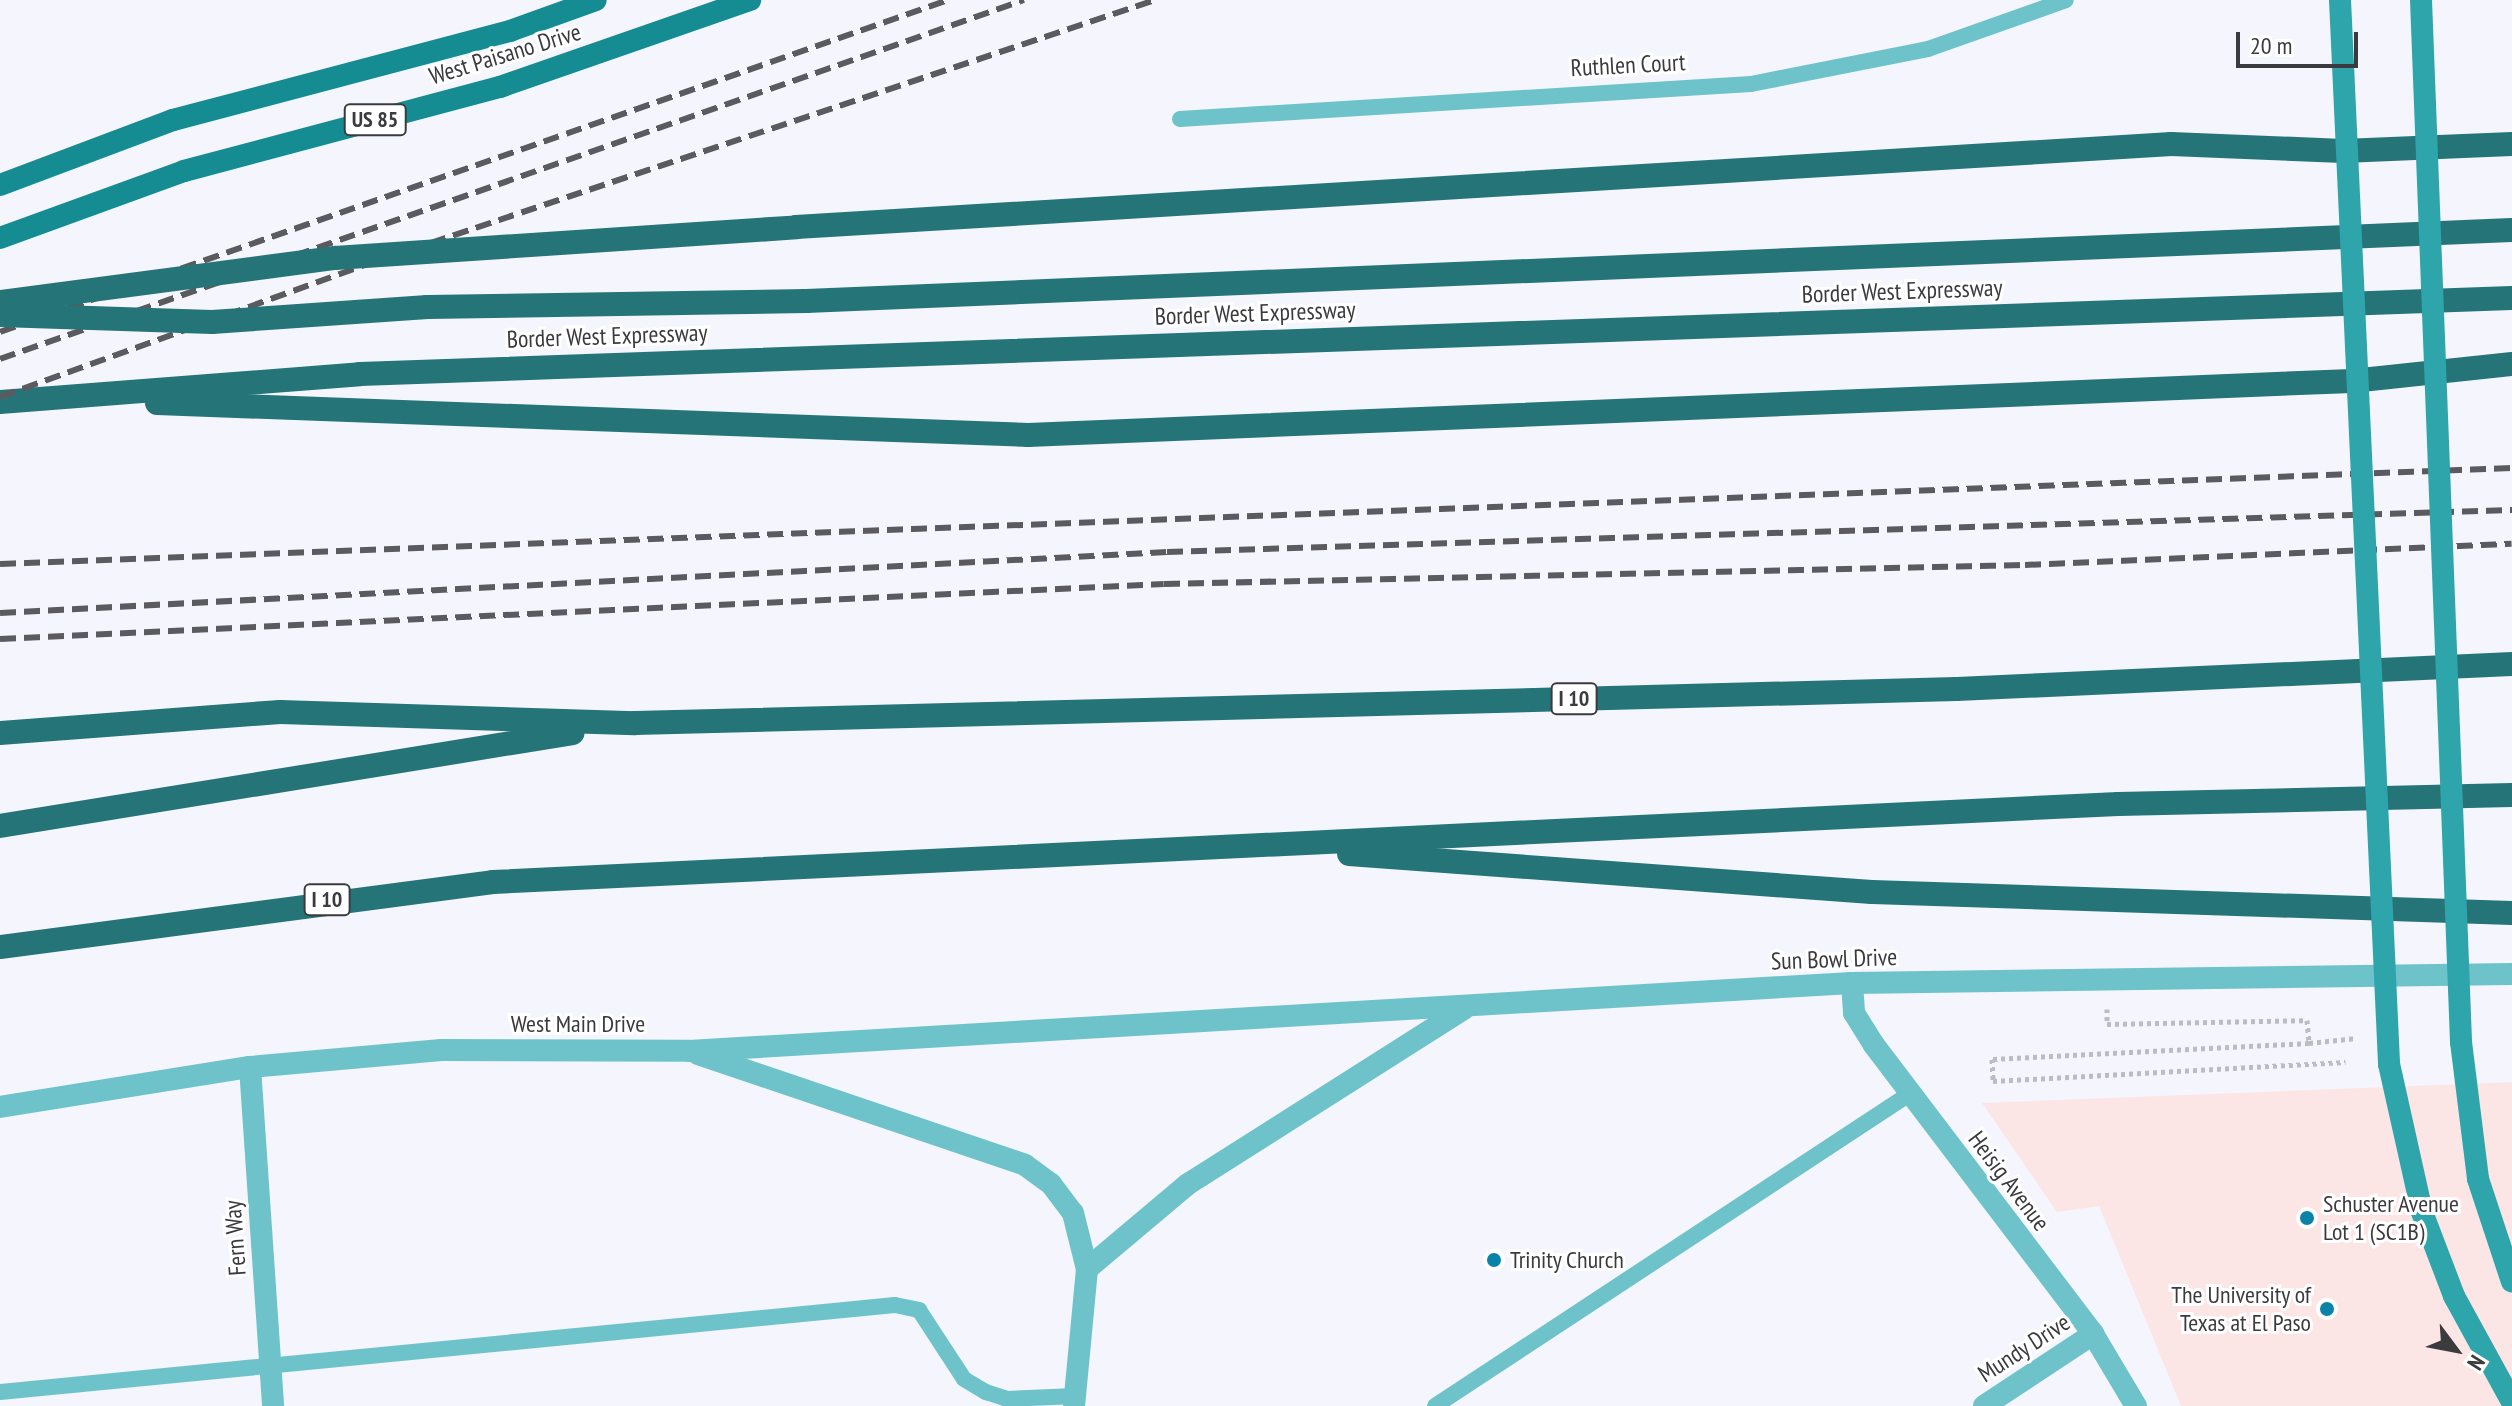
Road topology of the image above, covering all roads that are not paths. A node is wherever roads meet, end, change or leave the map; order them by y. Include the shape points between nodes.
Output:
1 (596, 0) edge
2 (750, 0) edge
3 (2066, 0) edge
4 (2340, 0) edge
5 (2421, 0) edge
6 (1180, 119) dead end
7 (2512, 144) edge
8 (2426, 146) junction
9 (2343, 151) junction
10 (0, 185) edge
11 (2512, 230) edge
12 (0, 238) edge
13 (2512, 298) edge
14 (0, 302) edge
15 (0, 315) edge
16 (2512, 364) edge
17 (2432, 376) junction
18 (2352, 381) junction
19 (75, 398) junction
20 (0, 402) edge
21 (2512, 664) edge
22 (635, 723) junction
23 (0, 733) edge
24 (2512, 795) edge
25 (0, 826) edge
26 (1239, 846) junction
27 (2512, 913) edge
28 (0, 947) edge
29 (2512, 974) edge
30 (1852, 983) junction
31 (1466, 1007) junction
32 (1158, 1021) joint
33 (689, 1051) junction
34 (250, 1067) junction
35 (1911, 1093) junction
36 (0, 1107) edge
37 (1087, 1269) junction
38 (2512, 1282) edge
39 (2093, 1334) junction
40 (269, 1366) junction
41 (0, 1392) edge
42 (1074, 1401) edge
43 (2512, 1402) edge
44 (273, 1406) edge
45 (1435, 1406) edge
46 (1984, 1406) edge
47 (2136, 1406) edge

1 - 10 main road, West Paisano Drive / US 85 via 510,31 173,120
2 - 12 main road, West Paisano Drive / US 85 via 500,87 184,171
3 - 6 lane, Ruthlen Court via 1928,49 1751,84
4 - 9 main road, bridge
5 - 8 main road, bridge
7 - 8 highway
8 - 9 highway
8 - 17 main road, bridge
9 - 14 highway, bridge via 2171,144 780,228 335,258
9 - 18 main road, bridge
11 - 15 highway, Border West Expressway, bridge via 806,301 427,307 212,322
13 - 19 highway, Border West Expressway via 360,374
16 - 17 highway
17 - 18 highway
17 - 38 main road, bridge via 2466,1114 2478,1179
18 - 19 highway via 1028,435 370,416
18 - 43 main road, bridge via 2393,1091 2422,1212 2448,1282
19 - 20 highway, Border West Expressway
21 - 22 highway, I 10 via 1957,689
22 - 23 highway via 280,712
22 - 25 highway, I 10
24 - 26 highway, I 10 via 2103,805
26 - 27 highway via 1872,892
26 - 28 highway, I 10 via 493,882
29 - 30 street, Sun Bowl Drive
30 - 31 street, Sun Bowl Drive
30 - 35 street, Heisig Avenue via 1854,1013
31 - 32 street, Sun Bowl Drive
31 - 37 street via 1188,1184
32 - 33 street, West Main Drive
33 - 34 street, West Main Drive via 441,1050
33 - 37 street via 1025,1165 1073,1213
34 - 36 street, West Main Drive
34 - 40 street, Fern Way
35 - 39 street, Heisig Avenue
35 - 45 lane
37 - 42 street
39 - 46 street, Mundy Drive
39 - 47 street, Heisig Avenue
40 - 41 lane
40 - 42 lane via 895,1305 919,1310 964,1379 986,1392 1007,1399
40 - 44 street, Fern Way

